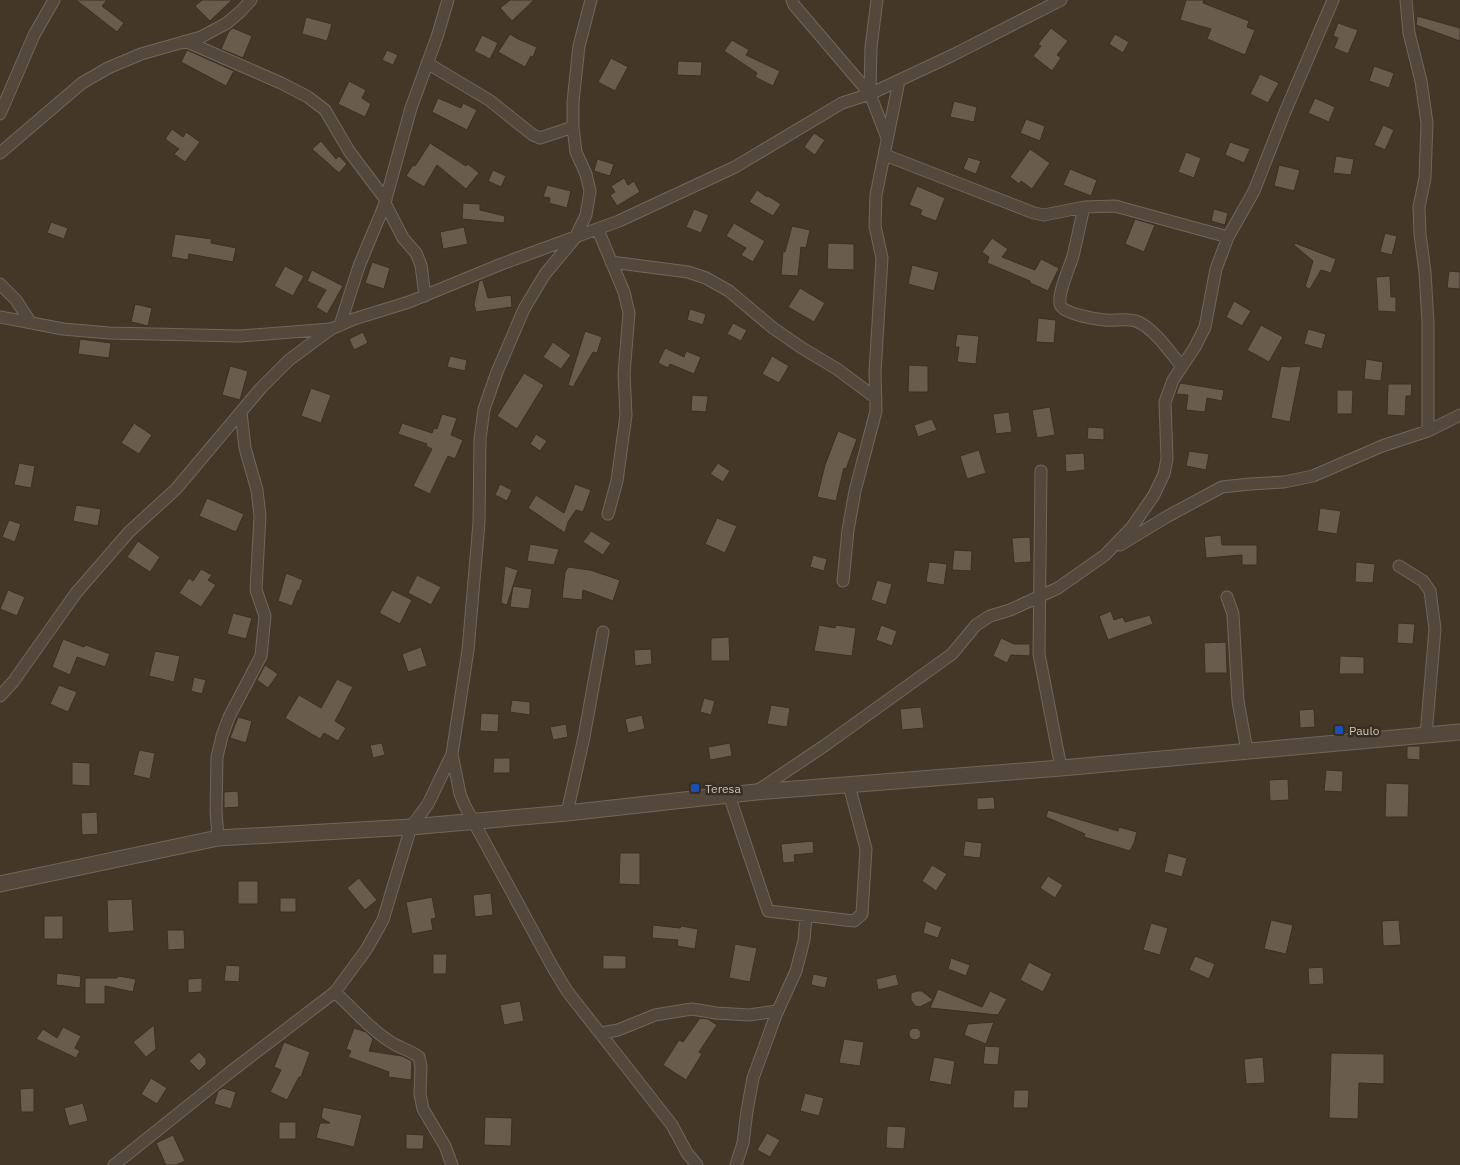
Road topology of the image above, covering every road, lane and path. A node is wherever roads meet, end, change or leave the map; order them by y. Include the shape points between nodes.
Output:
1 (54, 0) edge
2 (251, 0) edge
3 (448, 0) edge
4 (591, 0) edge
5 (792, 0) edge
6 (877, 0) edge
7 (1062, 0) edge
8 (1333, 0) edge
9 (1406, 0) edge
10 (185, 41) junction
11 (428, 63) junction
12 (899, 81) junction
13 (870, 94) junction
14 (0, 114) edge
15 (573, 127) junction
16 (887, 138) junction
17 (0, 154) edge
18 (885, 155) junction
19 (385, 202) junction
20 (1084, 207) junction
21 (598, 230) junction
22 (1228, 237) junction
23 (575, 238) junction
24 (611, 262) junction
25 (0, 284) edge
26 (425, 296) junction
27 (0, 317) edge
28 (31, 323) junction
29 (336, 327) junction
30 (1182, 367) junction
31 (876, 398) junction
32 (241, 412) junction
33 (1460, 415) edge
34 (1428, 431) junction
35 (1041, 471) dead end
36 (608, 514) dead end
37 (1105, 555) junction
38 (1399, 566) dead end
39 (844, 581) dead end
40 (1040, 596) junction
41 (1228, 597) dead end
42 (603, 632) dead end
43 (0, 696) edge
44 (1460, 732) edge
45 (1426, 735) junction
46 (1247, 751) junction
47 (452, 754) junction
48 (1061, 768) junction
49 (849, 785) junction
50 (756, 792) junction
51 (729, 795) junction
52 (567, 813) junction
53 (473, 821) junction
54 (411, 827) junction
55 (218, 838) junction
56 (0, 884) edge
57 (806, 916) junction
58 (335, 992) junction
59 (777, 1012) junction
60 (601, 1033) junction
61 (114, 1165) edge
62 (452, 1165) edge
63 (697, 1165) edge
64 (736, 1165) edge

1 - 14 street via 34,35
2 - 10 street via 227,23 202,37
3 - 11 street
4 - 15 street via 579,46
5 - 13 street
6 - 13 street
7 - 12 street
8 - 22 street via 1254,192
9 - 34 street via 1409,33 1427,123 1425,178 1419,207 1428,323
10 - 17 street via 108,68 82,84
10 - 19 street via 281,83 325,110
11 - 15 street via 488,100 533,135 540,138
11 - 19 street via 411,108
12 - 13 street
12 - 16 street
13 - 16 street
13 - 21 street via 842,103 735,167
15 - 23 street via 576,152 590,191 586,215
16 - 18 street
18 - 20 street via 1034,213 1044,215
18 - 31 street via 874,214 882,258 877,311
19 - 26 street via 403,238 416,253
19 - 29 street
20 - 22 street via 1115,206
20 - 30 street via 1060,306 1063,310 1085,316 1136,321 1161,341
21 - 23 street
21 - 24 street
22 - 30 street via 1216,269 1205,327
23 - 26 street
23 - 47 street via 545,274 524,309 484,409 480,439 479,523 468,650
24 - 31 street via 688,272 706,278
24 - 36 street via 624,292 628,313 624,374 626,415
25 - 28 street via 16,300
26 - 29 street
27 - 28 street
28 - 29 street via 109,333 240,336
29 - 32 street via 288,360
30 - 37 street via 1172,380 1165,402 1167,459 1164,474 1132,527
31 - 39 street via 876,411 848,530
32 - 43 street via 176,489 130,532 76,592
32 - 55 street via 245,448 257,490 260,516 256,590 265,616 261,656 229,717 217,756
33 - 34 street
34 - 37 street via 1382,446 1313,476 1222,487
35 - 40 street
37 - 40 street via 1058,588
38 - 45 street via 1423,581 1430,591 1435,629
40 - 48 street via 1038,654
40 - 50 street via 990,616 976,626 952,654
41 - 46 street via 1233,614 1238,701
42 - 52 street
44 - 45 street
45 - 46 street
46 - 48 street
47 - 53 street via 460,794
47 - 54 street via 428,804
48 - 49 street
49 - 50 street
49 - 57 street via 866,850 862,914 854,921
50 - 51 street
51 - 52 street
51 - 57 street via 768,911
52 - 53 street
53 - 54 street
53 - 60 street via 552,966
54 - 55 street
54 - 58 street via 383,920
55 - 56 street
57 - 59 street via 796,971
58 - 61 street
58 - 62 street via 394,1044 419,1057 423,1109 445,1146
59 - 60 street via 749,1015 692,1009 655,1015 618,1030
59 - 64 street via 754,1078
60 - 63 street via 672,1124

